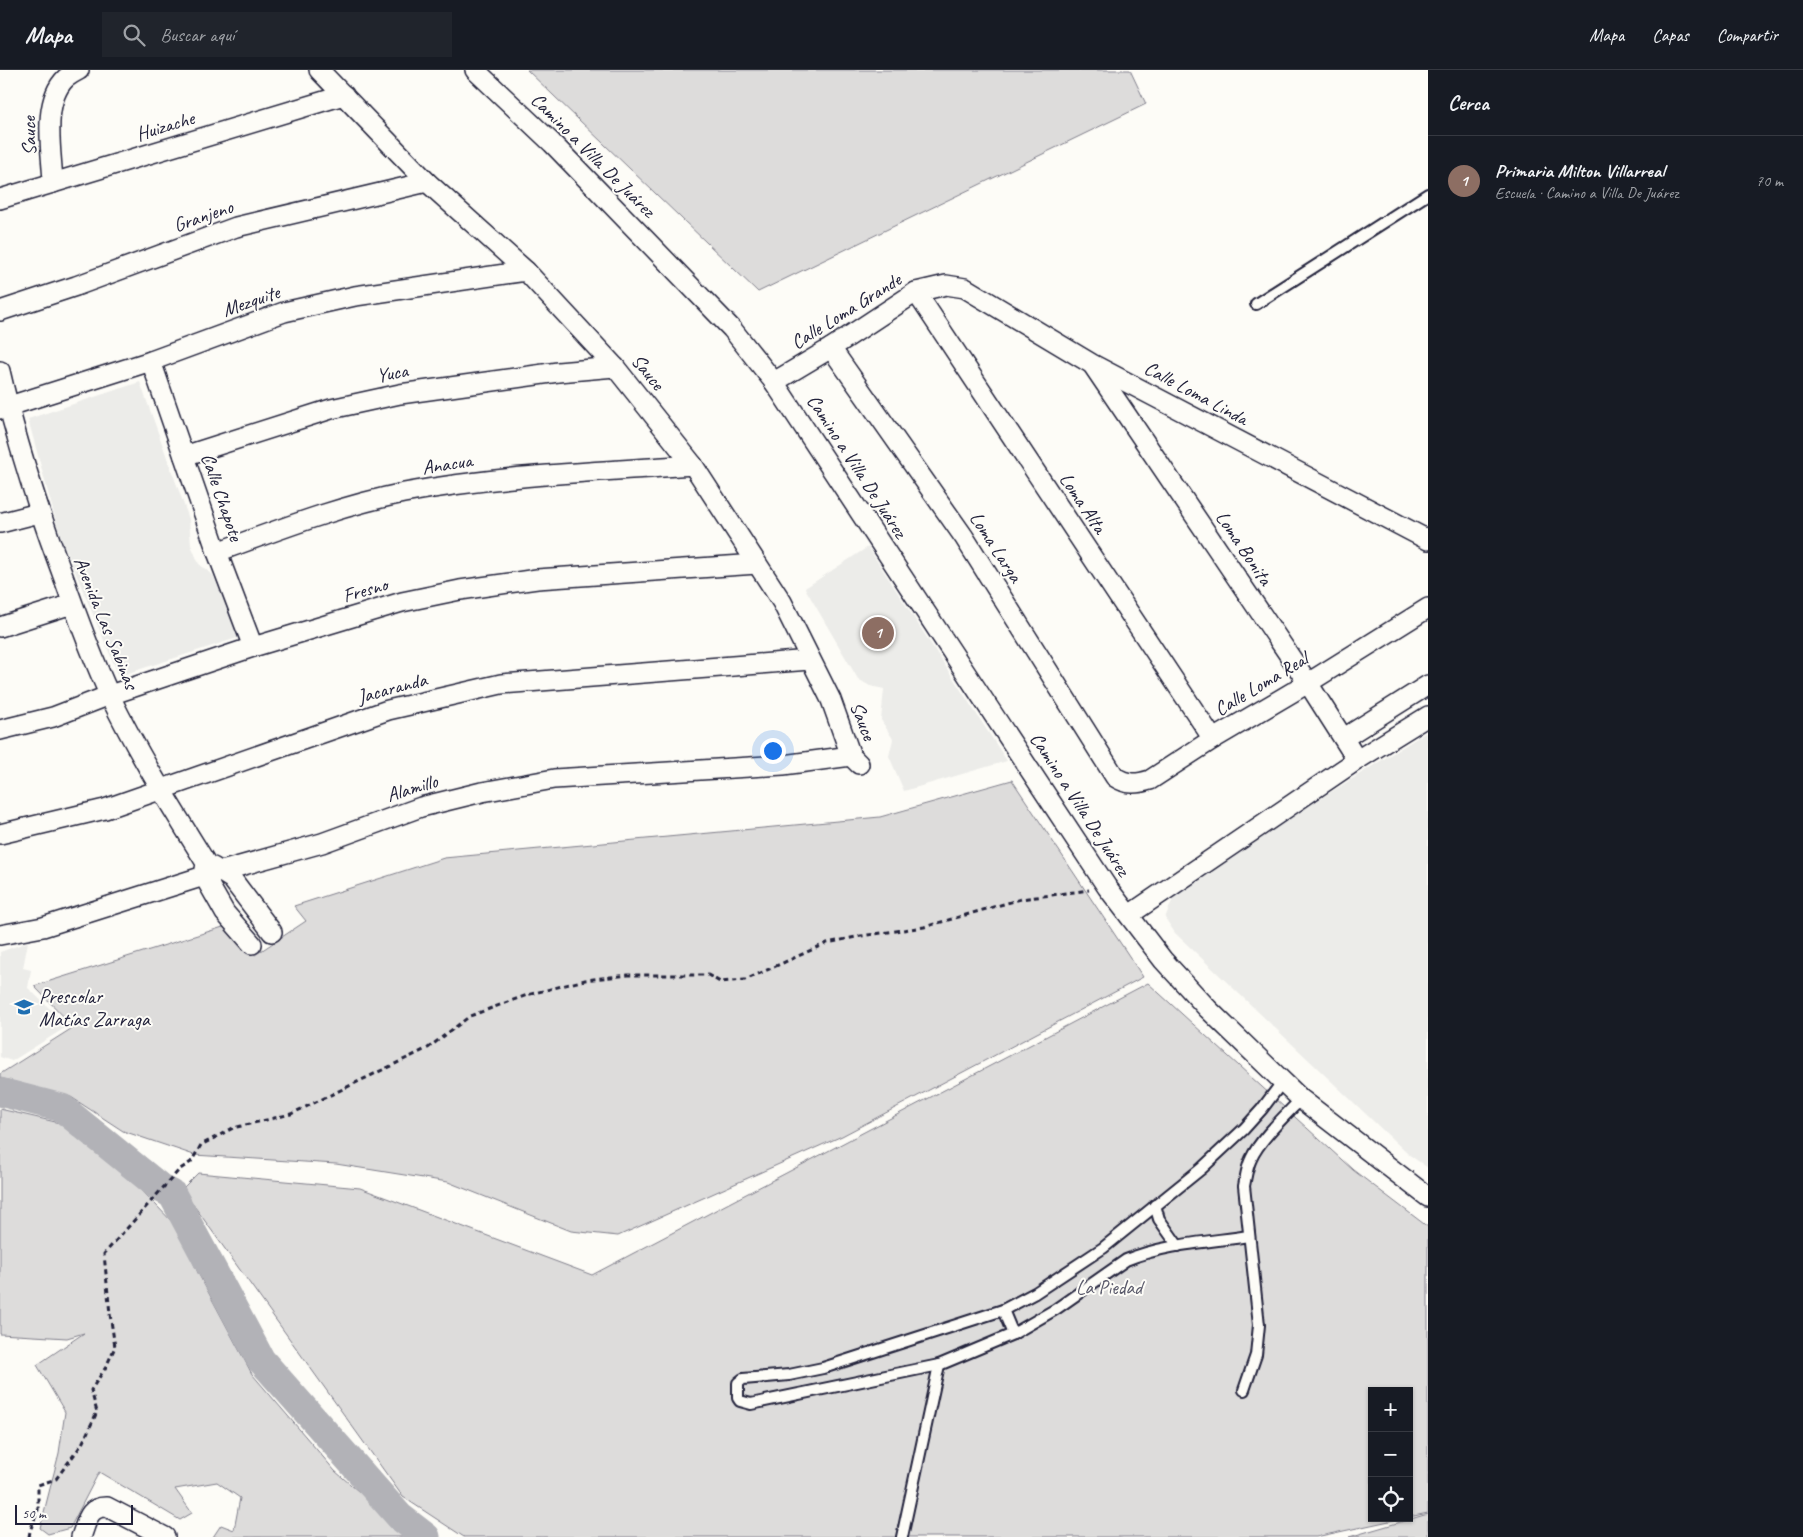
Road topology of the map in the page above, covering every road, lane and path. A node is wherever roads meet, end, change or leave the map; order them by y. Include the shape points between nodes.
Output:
1 (80, 70) edge
2 (319, 70) edge
3 (475, 70) edge
4 (344, 95) junction
5 (427, 182) junction
6 (53, 183) junction
7 (1428, 194) edge
8 (0, 199) edge
9 (526, 272) junction
10 (946, 285) joint
11 (916, 292) junction
12 (1256, 304) dead end
13 (0, 311) edge
14 (831, 348) junction
15 (151, 361) junction
16 (1092, 364) junction
17 (616, 367) junction
18 (0, 371) edge
19 (774, 382) junction
20 (4, 408) edge
21 (184, 456) junction
22 (694, 465) junction
23 (40, 513) junction
24 (0, 523) edge
25 (1428, 540) edge
26 (217, 552) junction
27 (757, 564) junction
28 (72, 604) junction
29 (1428, 608) edge
30 (0, 627) edge
31 (253, 647) junction
32 (810, 660) junction
33 (1308, 683) junction
34 (1428, 685) edge
35 (110, 696) junction
36 (1428, 716) edge
37 (0, 730) edge
38 (1344, 738) junction
39 (1213, 739) junction
40 (855, 760) joint
41 (1357, 760) junction
42 (1115, 777) joint
43 (160, 789) junction
44 (0, 834) edge
45 (211, 870) junction
46 (1107, 887) junction
47 (1129, 915) junction
48 (272, 932) dead end
49 (0, 935) edge
50 (252, 944) dead end
51 (1283, 1081) junction
52 (1301, 1099) junction
53 (1428, 1197) edge
54 (1155, 1205) junction
55 (1249, 1236) junction
56 (1178, 1246) junction
57 (1003, 1310) junction
58 (1012, 1334) junction
59 (939, 1365) junction
60 (1244, 1390) dead end
61 (30, 1537) edge
62 (81, 1537) edge
63 (164, 1537) edge
64 (902, 1537) edge

1 - 6 street, Sauce via 66,78 56,93 50,112
2 - 4 street, Sauce
3 - 19 street, Camino a Villa De Juárez via 552,142 732,329
4 - 5 street, Sauce
4 - 6 street, Huizache
5 - 9 street, Sauce
5 - 13 street, Granjeno via 236,227
6 - 8 street, Huizache
7 - 12 lane
9 - 15 street, Mezquite via 355,296 284,312
9 - 17 street, Sauce
10 - 11 street, Calle Loma Grande
10 - 16 street, Calle Loma Linda via 965,288
11 - 14 street, Calle Loma Grande
11 - 39 street, Loma Alta
14 - 19 street, Calle Loma Grande
14 - 42 street, Loma Larga via 964,537
15 - 20 street, Mezquite
15 - 21 street, Calle Chapote
16 - 25 street, Calle Loma Linda
16 - 33 street, Loma Bonita
17 - 21 street, Yuca via 400,394 331,409
17 - 22 street, Sauce
18 - 20 street, Avenida Las Sabinas
19 - 46 street, Camino a Villa De Juárez
20 - 23 street, Avenida Las Sabinas
21 - 26 street, Calle Chapote
22 - 26 street, Anacua via 475,481 403,494 332,510
22 - 27 street, Sauce
23 - 24 street
23 - 28 street, Avenida Las Sabinas
26 - 31 street, Calle Chapote
27 - 31 street, Fresno via 537,579 460,590 402,602
27 - 32 street, Sauce via 782,602
28 - 30 street
28 - 35 street, Avenida Las Sabinas
29 - 33 street, Calle Loma Real
31 - 35 street, Fresno
32 - 40 street, Sauce via 831,700
32 - 43 street, Jacaranda via 501,684 388,710
33 - 38 street, Loma Bonita
33 - 39 street, Calle Loma Real
34 - 38 street
35 - 37 street, Fresno via 53,717
35 - 43 street, Avenida Las Sabinas
36 - 41 street
38 - 41 street, Loma Bonita
39 - 42 street, Calle Loma Real via 1150,780 1131,784
40 - 45 street, Alamillo via 554,779 421,807 322,843
41 - 47 street
43 - 44 street, Jacaranda via 105,809
43 - 45 street, Avenida Las Sabinas
45 - 48 street via 232,879
45 - 49 street, Alamillo via 42,927
45 - 50 street via 225,913
46 - 47 street, Camino a Villa De Juárez
46 - 61 path via 1021,900 924,927 828,943 745,980 720,982 708,975 628,975 585,980 527,996 470,1016 428,1048 291,1114 233,1128 200,1145 191,1162 179,1170 104,1254 115,1347 91,1390 97,1412 82,1444 56,1479 38,1486 38,1510
47 - 51 street, Camino a Villa De Juárez via 1163,960 1208,1009
51 - 52 street, Camino a Villa De Juárez
51 - 54 lane via 1244,1129
52 - 53 street, Camino a Villa De Juárez
52 - 55 lane via 1258,1147 1246,1171 1244,1186
54 - 56 lane via 1159,1219
54 - 57 lane via 1103,1248
55 - 56 lane
55 - 60 lane via 1259,1325 1256,1355
56 - 58 lane via 1126,1260 1056,1309
57 - 58 lane
57 - 59 lane via 823,1368 743,1379 738,1383 738,1398 751,1404
58 - 59 lane
59 - 64 lane
62 - 63 street via 90,1514 100,1506

